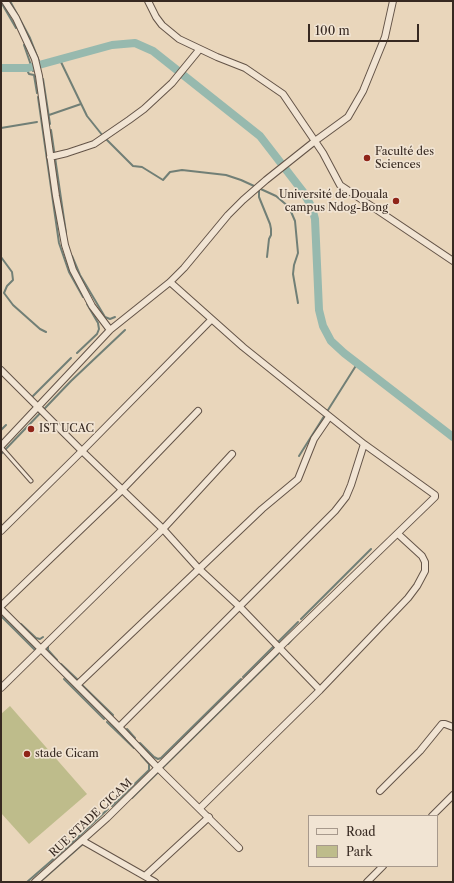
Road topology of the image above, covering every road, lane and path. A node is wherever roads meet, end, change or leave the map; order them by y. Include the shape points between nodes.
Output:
1 (5, 1) edge
2 (148, 1) edge
3 (393, 1) edge
4 (199, 50) junction
5 (315, 141) junction
6 (50, 157) junction
7 (453, 261) edge
8 (170, 282) junction
9 (211, 320) junction
10 (110, 330) junction
11 (1, 370) edge
12 (37, 407) junction
13 (198, 411) dead end
14 (329, 417) junction
15 (364, 444) junction
16 (1, 446) edge
17 (82, 451) junction
18 (232, 454) dead end
19 (31, 481) dead end
20 (122, 490) junction
21 (163, 528) junction
22 (1, 530) edge
23 (398, 534) junction
24 (199, 569) junction
25 (1, 606) edge
26 (240, 607) junction
27 (1, 609) edge
28 (279, 648) junction
29 (40, 649) junction
30 (77, 684) junction
31 (2, 685) edge
32 (320, 690) junction
33 (120, 727) junction
34 (453, 727) edge
35 (158, 768) junction
36 (380, 791) dead end
37 (453, 795) edge
38 (200, 808) junction
39 (433, 815) edge
40 (209, 817) junction
41 (83, 841) junction
42 (239, 848) dead end
43 (382, 867) edge
44 (145, 876) junction
45 (36, 882) edge
46 (155, 882) edge
47 (367, 882) edge

1 - 6 street via 35,59
2 - 4 street via 162,25 179,39
3 - 5 street via 384,37 363,91 348,118
4 - 5 street via 245,68 283,94
4 - 6 street via 162,93 129,120 94,144
5 - 7 street via 340,185
5 - 8 street via 243,200
6 - 10 street via 65,245 73,270 92,306
8 - 9 street
8 - 10 street
9 - 14 street
9 - 17 street
10 - 12 street
11 - 12 street
12 - 16 street
12 - 17 street
13 - 20 street
14 - 15 street
14 - 24 street via 314,439 298,479 262,509
15 - 23 street, RUE STADE CICAM via 435,496
15 - 26 street via 346,497
16 - 19 lane
17 - 20 street
17 - 22 street
18 - 21 street
20 - 21 street
20 - 25 street
21 - 24 street
21 - 29 street
23 - 28 street, RUE STADE CICAM
23 - 32 street via 422,556 425,571 408,598
24 - 26 street
24 - 30 street
26 - 28 street
26 - 33 street
27 - 29 street
28 - 32 street
28 - 35 street, RUE STADE CICAM
29 - 30 street
29 - 31 street
30 - 33 street
32 - 38 street
33 - 35 street
34 - 36 street via 442,724 420,751
35 - 38 street
35 - 41 street, RUE STADE CICAM
37 - 39 street
38 - 40 street
40 - 42 street
40 - 44 street
41 - 44 street
41 - 45 street, RUE STADE CICAM
43 - 47 street
44 - 46 street

